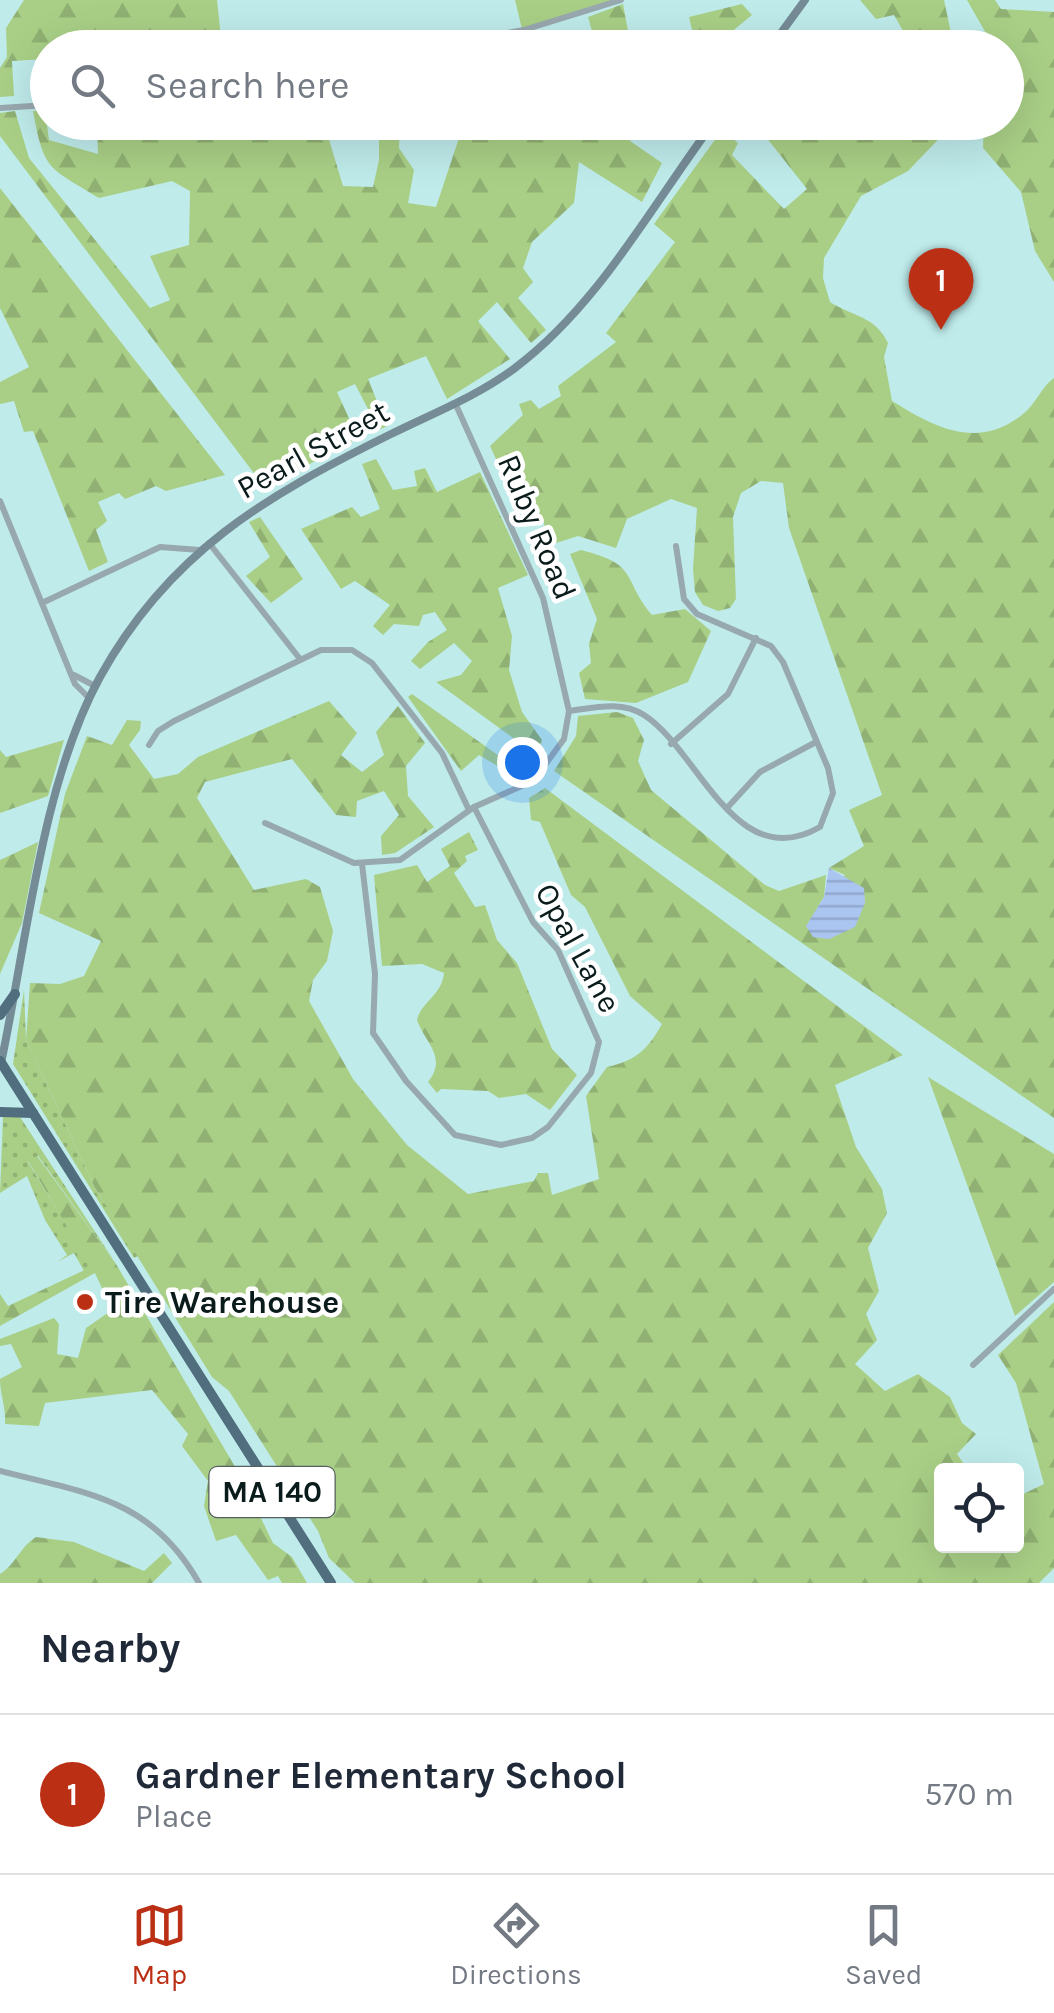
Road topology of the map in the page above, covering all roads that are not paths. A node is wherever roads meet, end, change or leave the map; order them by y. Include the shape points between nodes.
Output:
1 (622, 0) edge
2 (806, 0) edge
3 (524, 30) edge
4 (784, 30) edge
5 (30, 106) edge
6 (0, 108) edge
7 (701, 140) edge
8 (456, 405) junction
9 (0, 501) edge
10 (208, 542) junction
11 (676, 546) dead end
12 (200, 550) junction
13 (42, 604) junction
14 (756, 638) junction
15 (300, 659) junction
16 (70, 670) junction
17 (96, 686) junction
18 (90, 698) junction
19 (568, 712) junction
20 (816, 742) junction
21 (671, 744) junction
22 (149, 745) dead end
23 (472, 808) junction
24 (727, 808) junction
25 (264, 824) dead end
26 (362, 864) junction
27 (15, 994) junction
28 (0, 1015) edge
29 (0, 1064) edge
30 (0, 1112) edge
31 (33, 1113) junction
32 (1054, 1288) edge
33 (973, 1365) dead end
34 (0, 1471) edge
35 (199, 1583) edge
36 (330, 1583) edge

1 - 3 street
2 - 4 main road
5 - 6 street
7 - 8 main road, Pearl Street via 561,329
8 - 10 main road, Pearl Street via 288,486
8 - 19 street, Ruby Road via 541,591
9 - 13 street
10 - 12 main road, Pearl Street
10 - 15 street
11 - 14 street via 682,591 697,614
12 - 13 street via 160,548
12 - 17 main road, Pearl Street via 150,604
13 - 16 street
14 - 20 street via 783,662
14 - 21 street via 728,694
15 - 22 street, Opal Lane via 166,726
15 - 23 street, Opal Lane via 336,647 366,658 442,754
16 - 17 street
16 - 18 street
17 - 18 main road, Pearl Street
18 - 27 main road, Pearl Street via 56,798
19 - 21 street via 627,708 644,715
19 - 23 street via 561,744 537,778
20 - 24 street via 760,772
20 - 24 street via 833,793 820,827 788,840 767,837
21 - 24 street
23 - 26 street via 400,860
23 - 26 street, Opal Lane via 533,922 558,950 600,1042 591,1072 532,1138 500,1145 455,1135 406,1082 374,1033 375,974
25 - 26 street
27 - 28 highway
27 - 29 main road, Pearl Street
29 - 31 highway, MA 140
30 - 31 highway
31 - 36 highway, MA 140
32 - 33 street
34 - 35 street via 121,1504 170,1540

